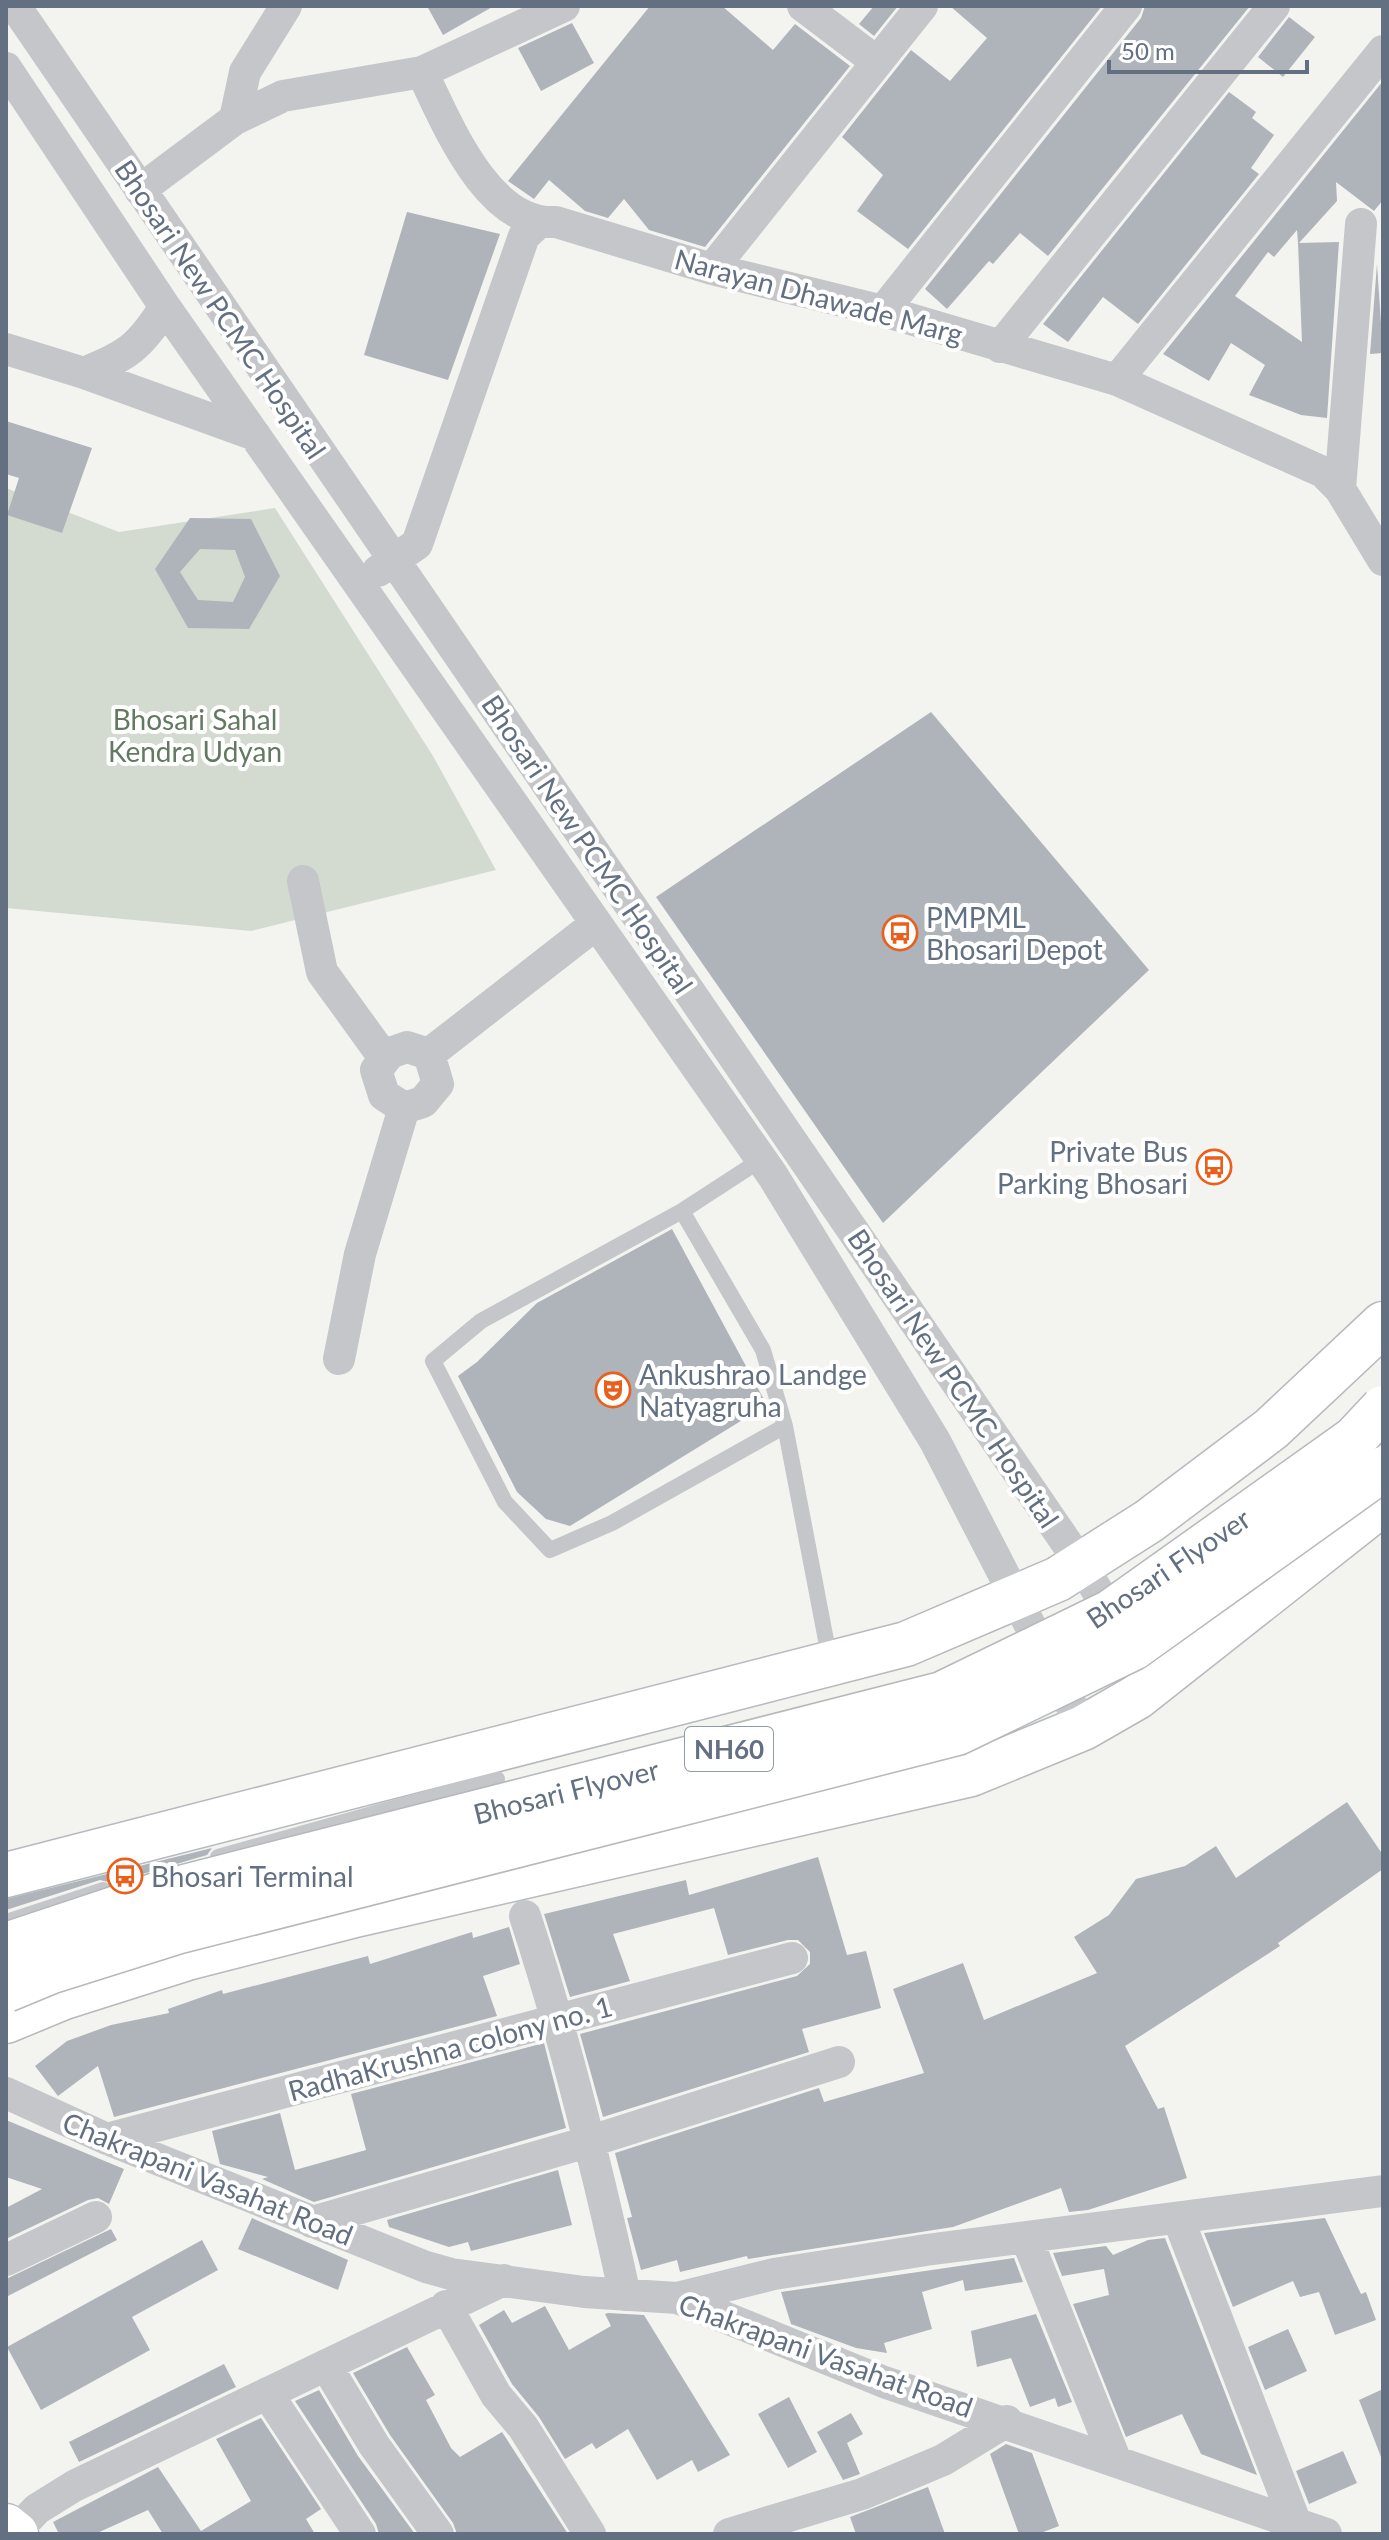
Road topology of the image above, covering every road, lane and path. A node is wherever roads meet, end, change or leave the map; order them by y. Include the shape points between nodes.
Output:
1 (15, 6) edge
2 (286, 6) edge
3 (564, 6) edge
4 (803, 6) edge
5 (922, 6) edge
6 (1126, 6) edge
7 (1274, 6) edge
8 (1383, 51) edge
9 (877, 62) junction
10 (6, 68) edge
11 (422, 72) junction
12 (235, 119) junction
13 (140, 190) junction
14 (538, 223) junction
15 (1361, 224) dead end
16 (712, 269) junction
17 (217, 303) junction
18 (883, 311) junction
19 (172, 317) junction
20 (1000, 347) junction
21 (6, 349) edge
22 (84, 373) junction
23 (265, 373) junction
24 (1117, 380) junction
25 (229, 399) junction
26 (255, 435) junction
27 (1340, 489) junction
28 (1383, 560) edge
29 (394, 561) junction
30 (358, 586) junction
31 (303, 881) dead end
32 (596, 924) junction
33 (429, 1054) junction
34 (385, 1059) junction
35 (404, 1108) junction
36 (762, 1159) junction
37 (682, 1211) junction
38 (1383, 1324) edge
39 (339, 1359) dead end
40 (1383, 1408) edge
41 (785, 1426) junction
42 (1383, 1469) edge
43 (1383, 1503) edge
44 (1081, 1564) junction
45 (1014, 1598) junction
46 (830, 1663) junction
47 (1156, 1684) junction
48 (1083, 1728) junction
49 (493, 1765) junction
50 (206, 1860) dead end
51 (6, 1875) edge
52 (117, 1886) dead end
53 (524, 1896) junction
54 (6, 1922) edge
55 (6, 1945) edge
56 (792, 1958) dead end
57 (6, 1990) edge
58 (559, 2019) junction
59 (6, 2021) edge
60 (839, 2062) dead end
61 (6, 2093) edge
62 (107, 2139) junction
63 (591, 2141) junction
64 (1383, 2191) edge
65 (96, 2217) dead end
66 (1178, 2218) junction
67 (312, 2222) junction
68 (1026, 2237) junction
69 (6, 2260) edge
70 (506, 2279) junction
71 (625, 2295) junction
72 (677, 2298) junction
73 (446, 2306) junction
74 (326, 2365) junction
75 (267, 2393) junction
76 (1007, 2421) junction
77 (1115, 2459) junction
78 (1311, 2529) edge
79 (12, 2531) edge
80 (360, 2534) edge
81 (438, 2534) edge
82 (590, 2534) edge
83 (729, 2534) edge

1 - 13 street, Bhosari New PCMC Hospital
2 - 12 street via 245,72
3 - 11 street
4 - 9 street
5 - 9 street
6 - 18 street
7 - 20 street
8 - 24 street
9 - 16 street
10 - 19 street, Bhosari New PCMC Hospital
11 - 12 street via 283,96
11 - 14 street, Narayan Dhawade Marg via 476,175 500,199
12 - 13 street
13 - 17 street, Bhosari New PCMC Hospital
14 - 16 street, Narayan Dhawade Marg via 556,222
14 - 29 street via 524,236 417,544
15 - 27 street
16 - 18 street, Narayan Dhawade Marg
17 - 19 street
17 - 23 street, Bhosari New PCMC Hospital
18 - 20 street, Narayan Dhawade Marg
19 - 22 street via 127,355
19 - 25 street, Bhosari New PCMC Hospital
20 - 24 street, Narayan Dhawade Marg
21 - 22 street
22 - 26 street
23 - 25 street
23 - 29 street, Bhosari New PCMC Hospital
24 - 27 street, Narayan Dhawade Marg via 1323,472
25 - 26 street, Bhosari New PCMC Hospital
26 - 30 street, Bhosari New PCMC Hospital
27 - 28 street, Narayan Dhawade Marg
29 - 30 street
29 - 44 street, Bhosari New PCMC Hospital
30 - 32 street, Bhosari New PCMC Hospital
31 - 34 street via 322,972
32 - 33 street
32 - 36 street, Bhosari New PCMC Hospital
33 - 34 street via 407,1047
33 - 35 street via 438,1084 423,1102
34 - 35 street via 376,1070 384,1095
35 - 39 street via 360,1254
36 - 37 lane
36 - 45 street, Bhosari New PCMC Hospital via 957,1482
37 - 41 lane via 763,1350
37 - 41 lane via 481,1321 433,1361 505,1502 550,1550 612,1523
38 - 44 main road via 1223,1469
40 - 55 main road, Bhosari Flyover / NH60, bridge via 1354,1439 1111,1612 942,1694 165,1892
41 - 46 lane
42 - 57 main road, Bhosari Flyover / NH60, bridge via 1133,1648 957,1733 176,1932
43 - 47 main road
44 - 45 main road
44 - 47 street, Bhosari New PCMC Hospital
45 - 46 main road via 906,1644
45 - 48 street, Bhosari New PCMC Hospital
46 - 49 main road
47 - 48 main road
48 - 53 main road via 971,1774
49 - 50 lane
49 - 51 main road
49 - 53 main road
52 - 54 lane
53 - 58 street
53 - 59 main road via 187,1958
56 - 58 street, RadhaKrushna colony no. 1
58 - 62 street, RadhaKrushna colony no. 1
58 - 63 street
60 - 63 street
61 - 62 street, Chakrapani Vasahat Road
62 - 67 street, Chakrapani Vasahat Road
63 - 67 street
63 - 71 street
64 - 66 street
65 - 69 street
66 - 68 street
66 - 78 street
67 - 70 street, Chakrapani Vasahat Road via 426,2267
68 - 72 street via 774,2274
68 - 77 street
70 - 71 street, Chakrapani Vasahat Road
70 - 73 street
71 - 72 street, Chakrapani Vasahat Road
72 - 76 street, Chakrapani Vasahat Road via 884,2382
73 - 74 street
73 - 82 street via 496,2395 523,2427
74 - 75 street
74 - 81 street via 374,2445
75 - 79 street via 74,2486
75 - 80 street
76 - 77 street, Chakrapani Vasahat Road
76 - 83 street via 943,2460 862,2494
77 - 78 street, Chakrapani Vasahat Road

